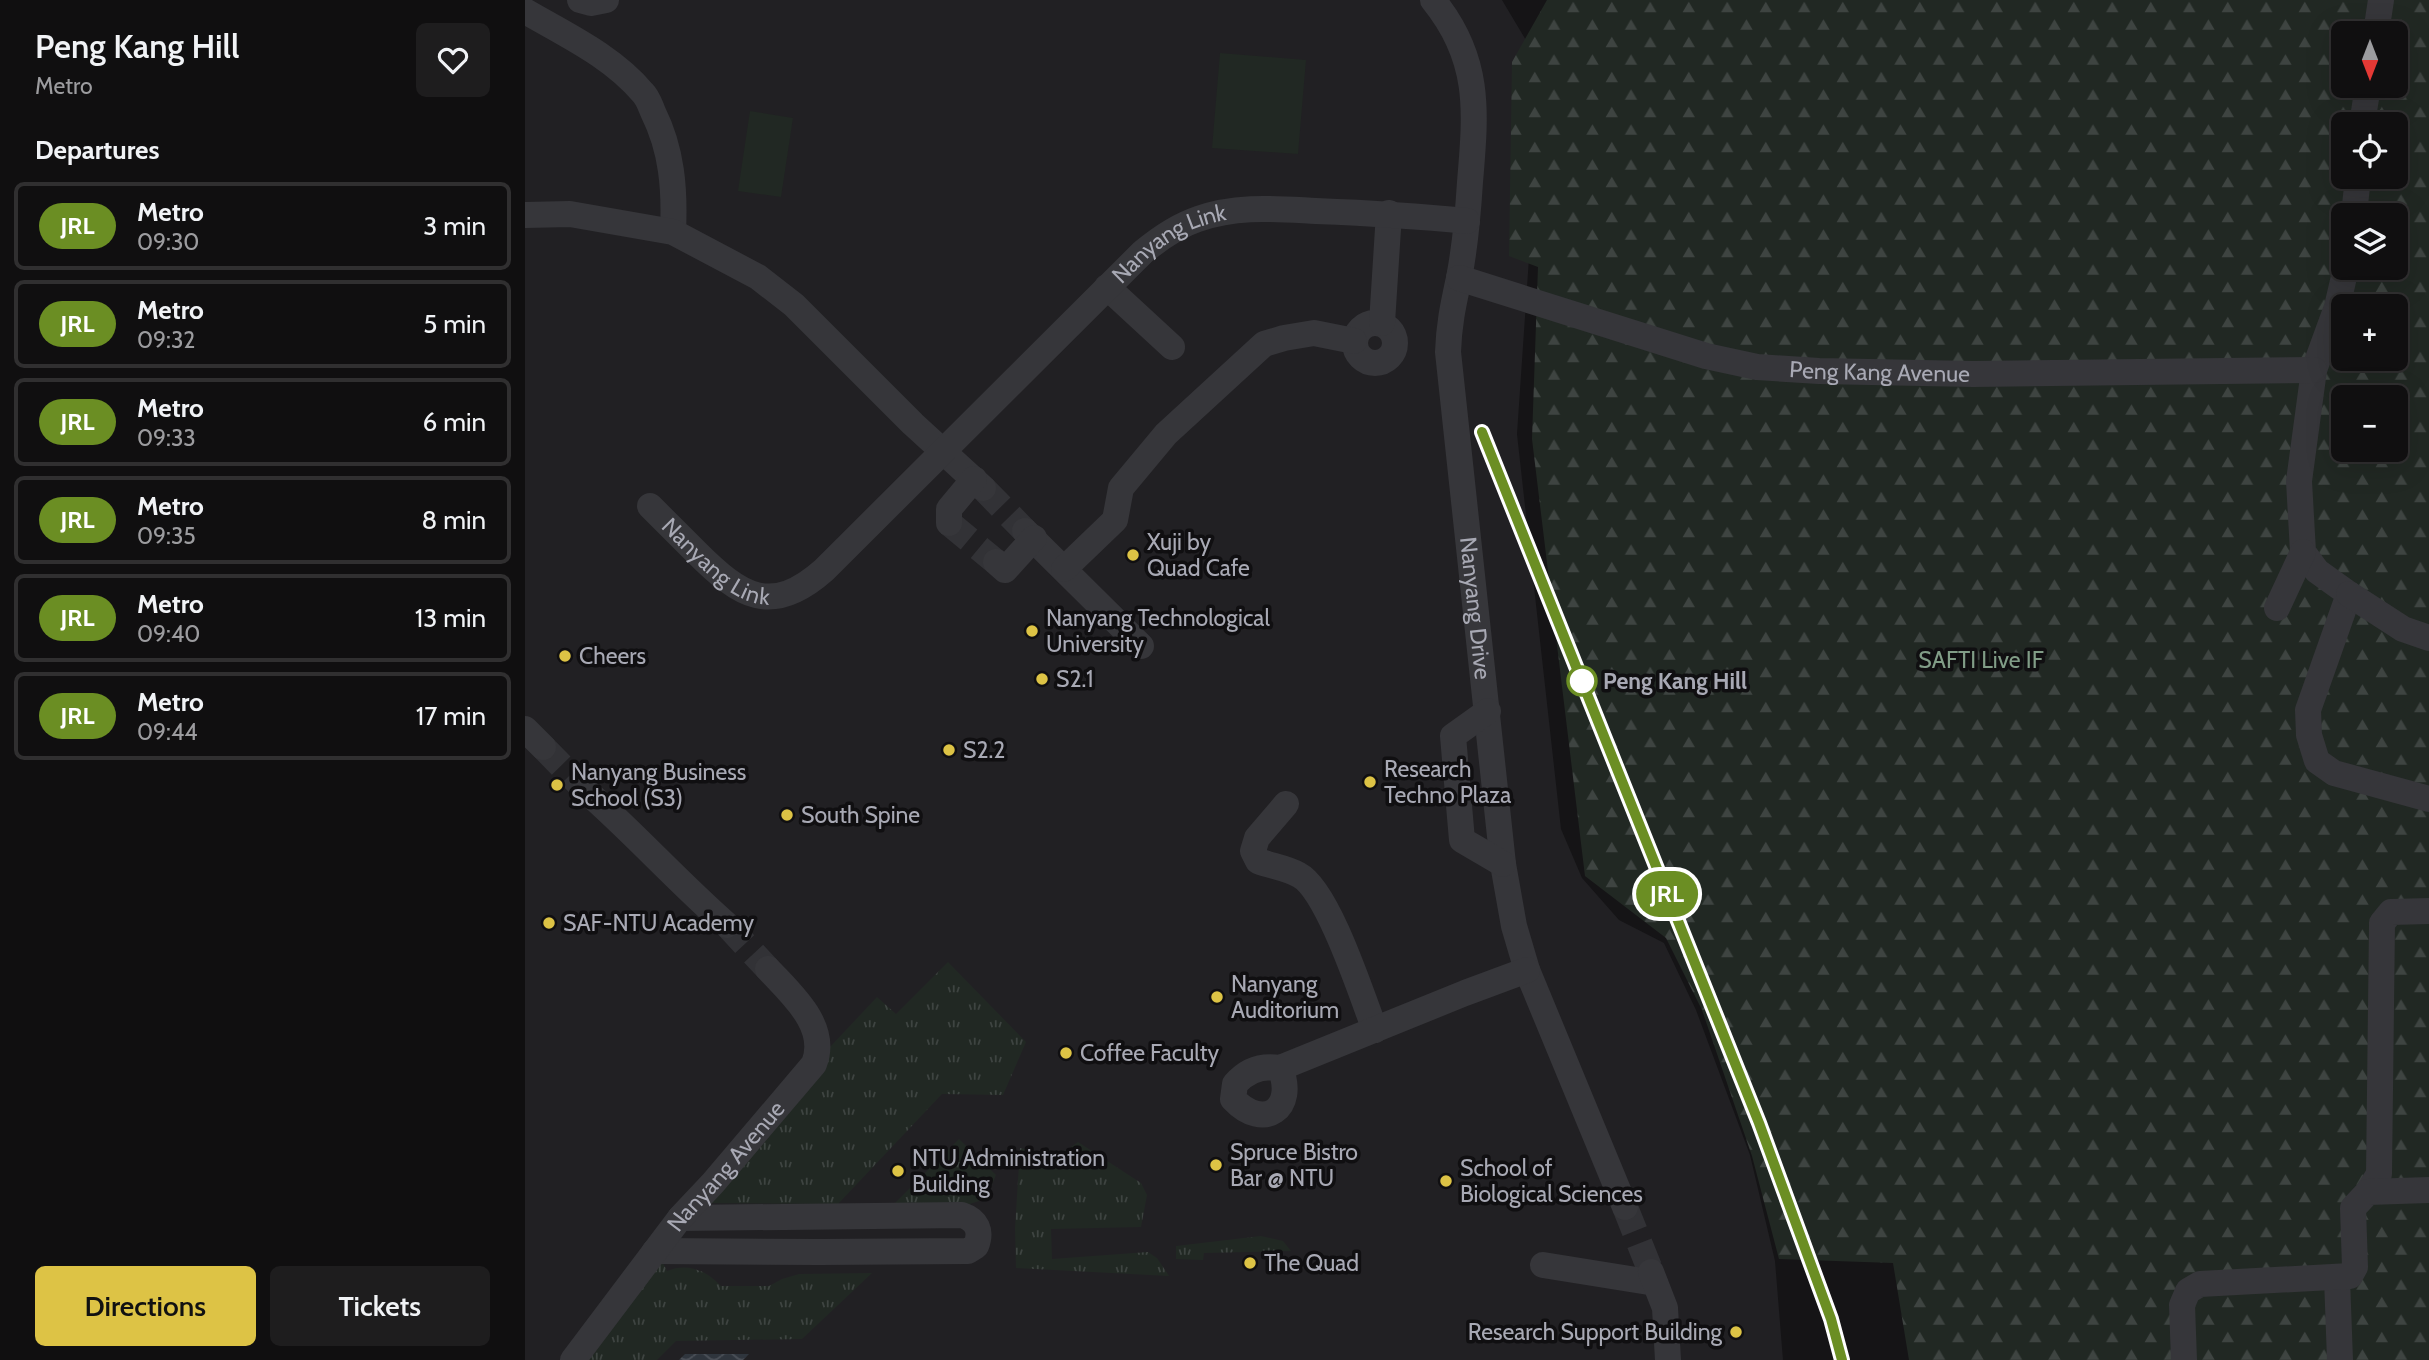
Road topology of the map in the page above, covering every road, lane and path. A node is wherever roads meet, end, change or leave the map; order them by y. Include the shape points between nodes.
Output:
1 (580, 0) edge
2 (606, 0) edge
3 (1433, 0) edge
4 (2381, 0) edge
5 (525, 11) edge
6 (2378, 21) edge
7 (1389, 213) junction
8 (525, 215) edge
9 (1467, 221) junction
10 (673, 232) junction
11 (1459, 278) junction
12 (2343, 280) edge
13 (1107, 288) junction
14 (1450, 320) junction
15 (1382, 323) junction
16 (1355, 341) junction
17 (1172, 347) dead end
18 (1448, 352) junction
19 (2314, 370) junction
20 (943, 451) junction
21 (1465, 497) junction
22 (650, 506) dead end
23 (949, 523) dead end
24 (1468, 532) junction
25 (2303, 552) junction
26 (996, 562) dead end
27 (1064, 569) junction
28 (2349, 594) junction
29 (2277, 608) dead end
30 (2429, 638) edge
31 (1141, 646) dead end
32 (1488, 711) junction
33 (585, 790) tunnel mouth
34 (2429, 799) edge
35 (1286, 804) dead end
36 (1503, 864) junction
37 (2429, 911) edge
38 (727, 925) tunnel mouth
39 (768, 969) tunnel mouth
40 (1527, 970) junction
41 (1375, 1030) junction
42 (1280, 1068) dead end
43 (2429, 1189) edge
44 (2368, 1192) junction
45 (1627, 1212) tunnel mouth
46 (818, 1216) junction
47 (680, 1218) junction
48 (655, 1251) junction
49 (820, 1252) junction
50 (1543, 1265) dead end
51 (2337, 1278) junction
52 (573, 1360) edge
53 (1668, 1360) edge
54 (2184, 1360) edge
55 (2340, 1360) edge

1 - 2 street
3 - 9 street, Nanyang Drive via 1458,37 1473,80 1476,120
4 - 6 street
5 - 10 street via 591,49 645,95 668,151 675,191
7 - 9 street, Nanyang Link
7 - 13 street, Nanyang Link via 1241,208 1218,213 1163,235
7 - 15 street
8 - 10 street via 570,214
9 - 11 street, Nanyang Drive
10 - 20 street via 758,278 794,304
11 - 14 street, Nanyang Drive
11 - 19 street, Peng Kang Avenue via 1706,356 1757,367 1973,374
12 - 19 street
13 - 17 street
13 - 20 street, Nanyang Link
14 - 18 street, Nanyang Drive
14 - 21 street via 1475,440
15 - 16 street via 1361,326
15 - 16 street via 1395,339 1388,359 1367,362 1358,356
16 - 27 street via 1314,333 1264,344 1165,434 1121,488 1115,520
18 - 21 street, Nanyang Drive
18 - 24 street via 1442,439 1454,500
19 - 25 street via 2299,481
20 - 22 street, Nanyang Link via 807,586 770,597 743,591 720,576
20 - 23 street via 979,484 949,509
21 - 24 street, Nanyang Drive
24 - 32 street, Nanyang Drive
25 - 28 street via 2317,571
25 - 29 street
26 - 27 street via 1005,570 1030,535
27 - 31 street
28 - 30 street via 2403,629
28 - 34 street via 2308,710 2317,761 2334,773
32 - 36 street, Nanyang Drive
32 - 36 street via 1453,736 1462,840
33 - 38 street
35 - 41 street via 1257,838 1253,851 1258,861 1301,875 1314,888 1336,928
36 - 40 street, Nanyang Drive
37 - 44 street via 2391,912 2382,923 2379,1174
39 - 47 street, Nanyang Avenue via 801,1004 817,1039 817,1058
40 - 41 street
40 - 45 street, Nanyang Drive
41 - 42 street
43 - 44 street
44 - 51 street via 2353,1208 2355,1267 2350,1276
46 - 47 street
46 - 49 street
46 - 49 street via 961,1215 972,1219 979,1239 968,1251
47 - 48 street, Nanyang Avenue
48 - 49 street
48 - 52 street, Nanyang Avenue
50 - 53 street via 1653,1277 1665,1308
51 - 54 street via 2200,1284 2188,1291 2182,1305
51 - 55 street

